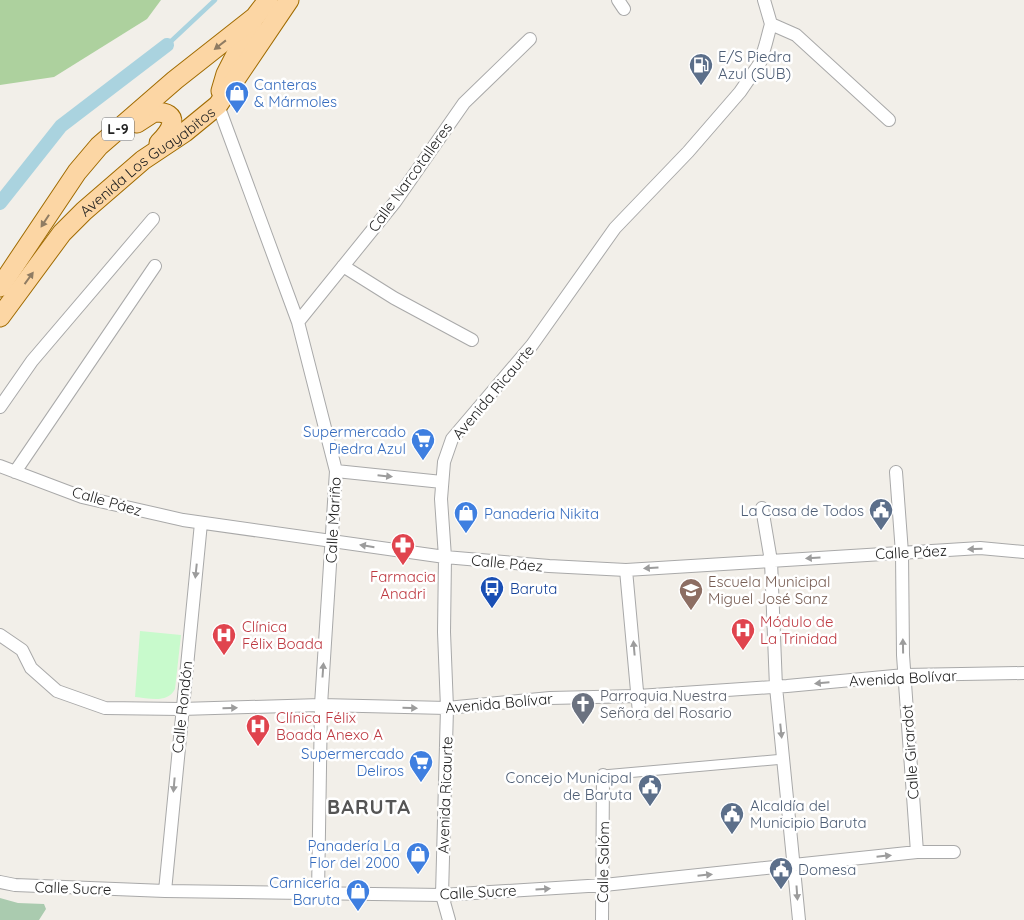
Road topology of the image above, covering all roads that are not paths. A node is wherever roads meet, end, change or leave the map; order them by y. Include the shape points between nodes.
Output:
1 (268, 0) edge
2 (289, 0) edge
3 (764, 0) edge
4 (255, 17) junction
5 (771, 24) junction
6 (530, 40) dead end
7 (218, 105) junction
8 (890, 120) dead end
9 (143, 160) junction
10 (65, 190) junction
11 (153, 219) dead end
12 (155, 266) dead end
13 (343, 266) junction
14 (0, 287) edge
15 (0, 317) edge
16 (298, 322) junction
17 (472, 340) dead end
18 (0, 407) edge
19 (0, 466) edge
20 (15, 472) junction
21 (336, 472) junction
22 (896, 472) dead end
23 (442, 482) junction
24 (762, 508) dead end
25 (201, 523) junction
26 (332, 540) junction
27 (1024, 552) edge
28 (902, 553) junction
29 (445, 558) junction
30 (771, 560) junction
31 (626, 570) junction
32 (0, 635) edge
33 (1024, 673) edge
34 (905, 675) junction
35 (776, 687) junction
36 (638, 696) junction
37 (321, 706) junction
38 (447, 708) junction
39 (181, 709) junction
40 (639, 713) dead end
41 (784, 759) junction
42 (603, 775) joint
43 (917, 852) junction
44 (954, 852) dead end
45 (796, 866) junction
46 (0, 882) edge
47 (604, 885) junction
48 (164, 891) junction
49 (318, 894) junction
50 (442, 895) junction
51 (448, 920) edge
52 (602, 920) edge
53 (799, 920) edge

1 - 4 main road, Avenida Los Guayabitos / L-9
2 - 7 main road, Avenida Los Guayabitos / L-9
3 - 5 street
4 - 7 main road via 226,74
4 -> 10 main road, Avenida Los Guayabitos / L-9 via 99,146
5 - 8 street via 796,35
5 - 23 street, Avenida Ricaurte via 760,62 740,92 615,228 532,345 452,439 444,462
6 - 13 street, Calle Narcotalleres via 464,104 394,202
7 - 9 main road, Avenida Los Guayabitos / L-9
7 - 16 street, Calle Mariño
9 - 10 main road, L-9 via 171,129 173,123 166,114 154,112 131,127
15 -> 9 main road, Avenida Los Guayabitos / L-9 via 62,233
10 -> 14 main road, Avenida Los Guayabitos / L-9
11 - 18 street via 32,361
12 - 20 street
13 - 16 street, Calle Narcotalleres
13 - 17 street
16 - 21 street, Calle Mariño
19 - 20 street, Calle Páez
20 - 25 street, Calle Páez via 115,506
21 -> 23 street
21 - 26 street, Calle Mariño
22 - 28 street, Calle Girardot
23 - 29 street, Avenida Ricaurte
24 - 30 street
25 - 26 street, Calle Páez
25 -> 39 street, Calle Rondón
29 -> 26 street, Calle Páez
37 -> 26 street, Calle Mariño
27 -> 28 street, Calle Páez via 980,548
28 -> 30 street, Calle Páez
34 -> 28 street, Calle Girardot
29 - 31 street, Calle Páez
29 - 38 street, Avenida Ricaurte
30 -> 31 street, Calle Páez
30 - 35 street
36 -> 31 street
32 - 39 street, Avenida Bolívar via 22,650 31,668 52,686 79,700 105,708
33 - 34 street, Avenida Bolívar
34 -> 35 street, Avenida Bolívar
34 - 43 street, Calle Girardot
35 - 36 street, Avenida Bolívar
35 -> 41 street
36 - 38 street, Avenida Bolívar via 550,698
36 - 40 street
37 -> 38 street, Avenida Bolívar
39 -> 37 street, Avenida Bolívar
37 - 49 street, Calle Mariño
38 - 50 street, Avenida Ricaurte
39 -> 48 street, Calle Rondón
41 - 42 street
41 - 45 street
42 - 47 street, Calle Salóm
43 - 44 street, Calle Sucre
45 -> 43 street, Calle Sucre
47 -> 45 street, Calle Sucre
45 -> 53 street
46 - 48 street, Calle Sucre via 15,886
50 -> 47 street, Calle Sucre
47 - 52 street, Calle Salóm
48 - 49 street, Calle Sucre
49 - 50 street, Calle Sucre
50 - 51 street, Avenida Ricaurte

